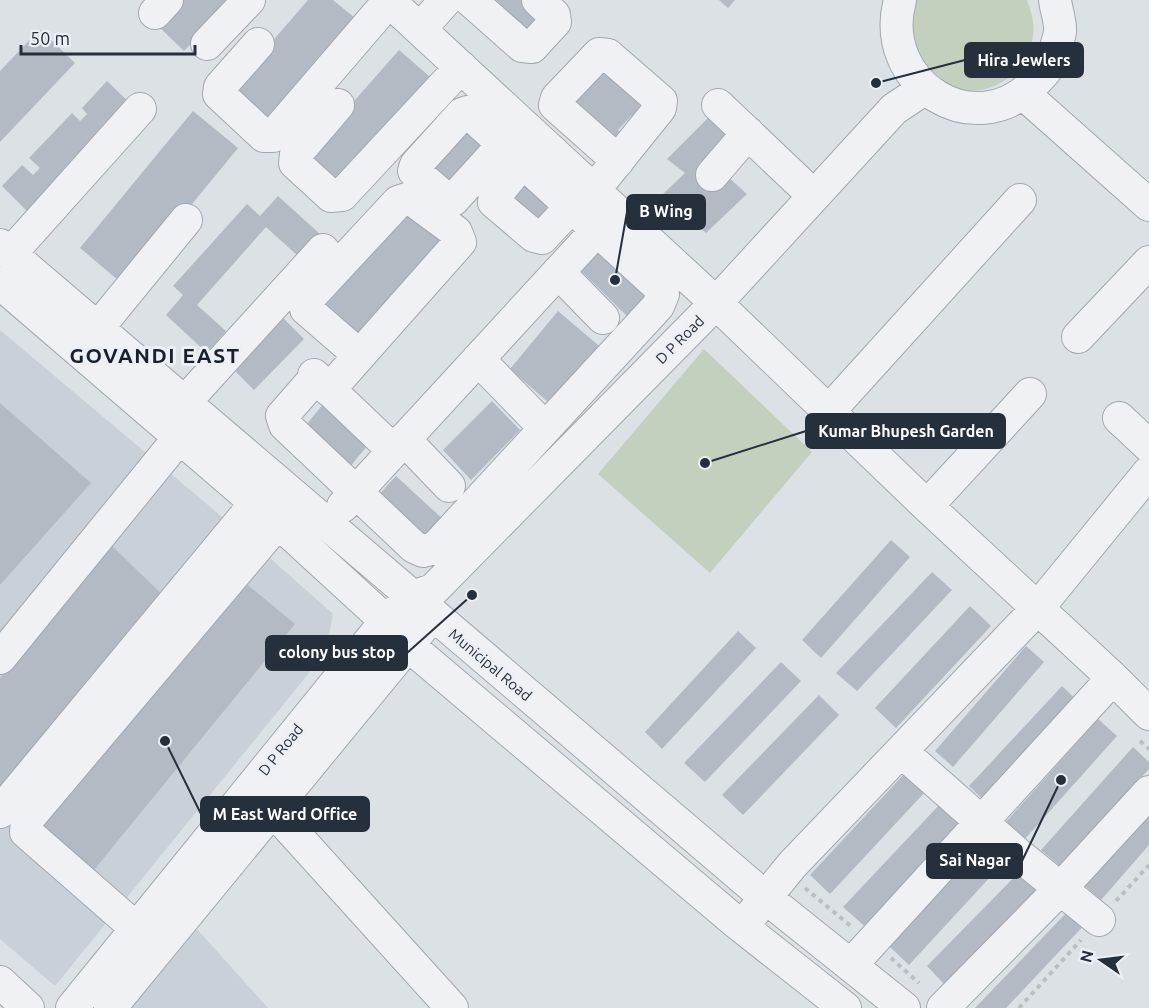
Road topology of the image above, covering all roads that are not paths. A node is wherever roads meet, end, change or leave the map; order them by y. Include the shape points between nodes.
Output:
1 (249, 0) edge
2 (388, 0) edge
3 (446, 0) edge
4 (470, 0) edge
5 (538, 0) edge
6 (900, 0) edge
7 (1055, 0) edge
8 (420, 29) junction
9 (207, 44) dead end
10 (258, 44) dead end
11 (461, 67) junction
12 (924, 89) junction
13 (1024, 94) junction
14 (338, 105) dead end
15 (718, 105) dead end
16 (140, 109) dead end
17 (748, 133) junction
18 (618, 161) dead end
19 (712, 175) dead end
20 (814, 196) junction
21 (582, 198) junction
22 (1020, 200) dead end
23 (1149, 205) edge
24 (186, 220) dead end
25 (597, 230) junction
26 (5, 250) edge
27 (323, 250) dead end
28 (1149, 262) edge
29 (558, 272) junction
30 (0, 284) edge
31 (716, 303) junction
32 (603, 318) dead end
33 (98, 329) junction
34 (1078, 337) dead end
35 (359, 355) junction
36 (478, 359) junction
37 (315, 377) junction
38 (1030, 394) dead end
39 (184, 403) junction
40 (829, 411) junction
41 (1119, 418) dead end
42 (545, 428) junction
43 (178, 438) junction
44 (399, 445) junction
45 (1149, 446) edge
46 (1149, 472) edge
47 (449, 486) dead end
48 (357, 491) junction
49 (927, 506) junction
50 (277, 508) junction
51 (326, 524) junction
52 (426, 601) junction
53 (1037, 609) junction
54 (386, 621) junction
55 (408, 645) junction
56 (0, 658) edge
57 (1113, 678) junction
58 (1149, 714) edge
59 (902, 752) junction
60 (1149, 792) edge
61 (272, 809) junction
62 (0, 812) edge
63 (981, 822) junction
64 (1061, 888) junction
65 (765, 897) junction
66 (1099, 920) dead end
67 (742, 927) junction
68 (137, 929) junction
69 (851, 965) junction
70 (0, 982) edge
71 (28, 1008) edge
72 (72, 1008) edge
73 (110, 1008) edge
74 (452, 1008) edge
75 (845, 1008) edge
76 (904, 1008) edge
77 (943, 1008) edge

1 - 9 street
2 - 8 street
2 - 10 street via 273,136 264,136 219,94 220,87
3 - 8 street
4 - 5 street via 522,46 532,47 555,22 554,15
6 - 12 street via 897,43 907,68
7 - 13 street via 1060,31 1049,67
8 - 11 street
11 - 14 street via 342,195 331,196 295,163 296,154
11 - 21 street
12 - 13 street via 947,102 974,108 1000,105
12 - 20 street, D P Road via 894,109
13 - 23 street
15 - 17 street
16 - 26 street
17 - 19 street
17 - 20 street
18 - 21 street
20 - 31 street, D P Road
21 - 21 street via 513,154 494,202 534,236 542,238
21 - 25 street
21 - 31 street
22 - 40 street
24 - 33 street
25 - 29 street
25 - 42 street via 663,294 658,306
26 - 33 street, Municipal Road
27 - 39 street
28 - 34 street
29 - 32 street
29 - 36 street
30 - 43 street, Municipal Road
31 - 40 street
31 - 52 street, D P Road
33 - 39 street, Municipal Road
35 - 35 street via 460,242 456,232 411,198 398,202 306,301 306,309
35 - 37 street
36 - 42 street
36 - 44 street
37 - 44 street
37 - 48 street via 282,416 285,426
38 - 49 street
39 - 50 street, Municipal Road
40 - 49 street
41 - 45 street
42 - 48 street via 435,548 423,552 414,547
43 - 50 street, Municipal Road
43 - 56 street
44 - 47 street
44 - 48 street
46 - 53 street
48 - 51 street
49 - 53 street
50 - 51 street, Municipal Road
50 - 54 street, Municipal Road
50 - 62 street
50 - 68 street via 27,820 26,832
51 - 52 street, Municipal Road
52 - 54 street, D P Road
52 - 55 street, D P Road
52 - 65 street, Municipal Road
53 - 57 street
53 - 59 street
54 - 55 street, Municipal Road
54 - 68 street, D P Road
55 - 61 street, D P Road
55 - 67 street, Municipal Road
57 - 58 street
57 - 63 street
59 - 63 street
59 - 65 street
60 - 64 street
61 - 73 street, D P Road
61 - 74 street
63 - 64 street
63 - 69 street
64 - 66 street
64 - 77 street
65 - 67 street
65 - 69 street, Municipal Road
67 - 75 street, Municipal Road
68 - 72 street, D P Road
69 - 76 street, Municipal Road
70 - 71 street

